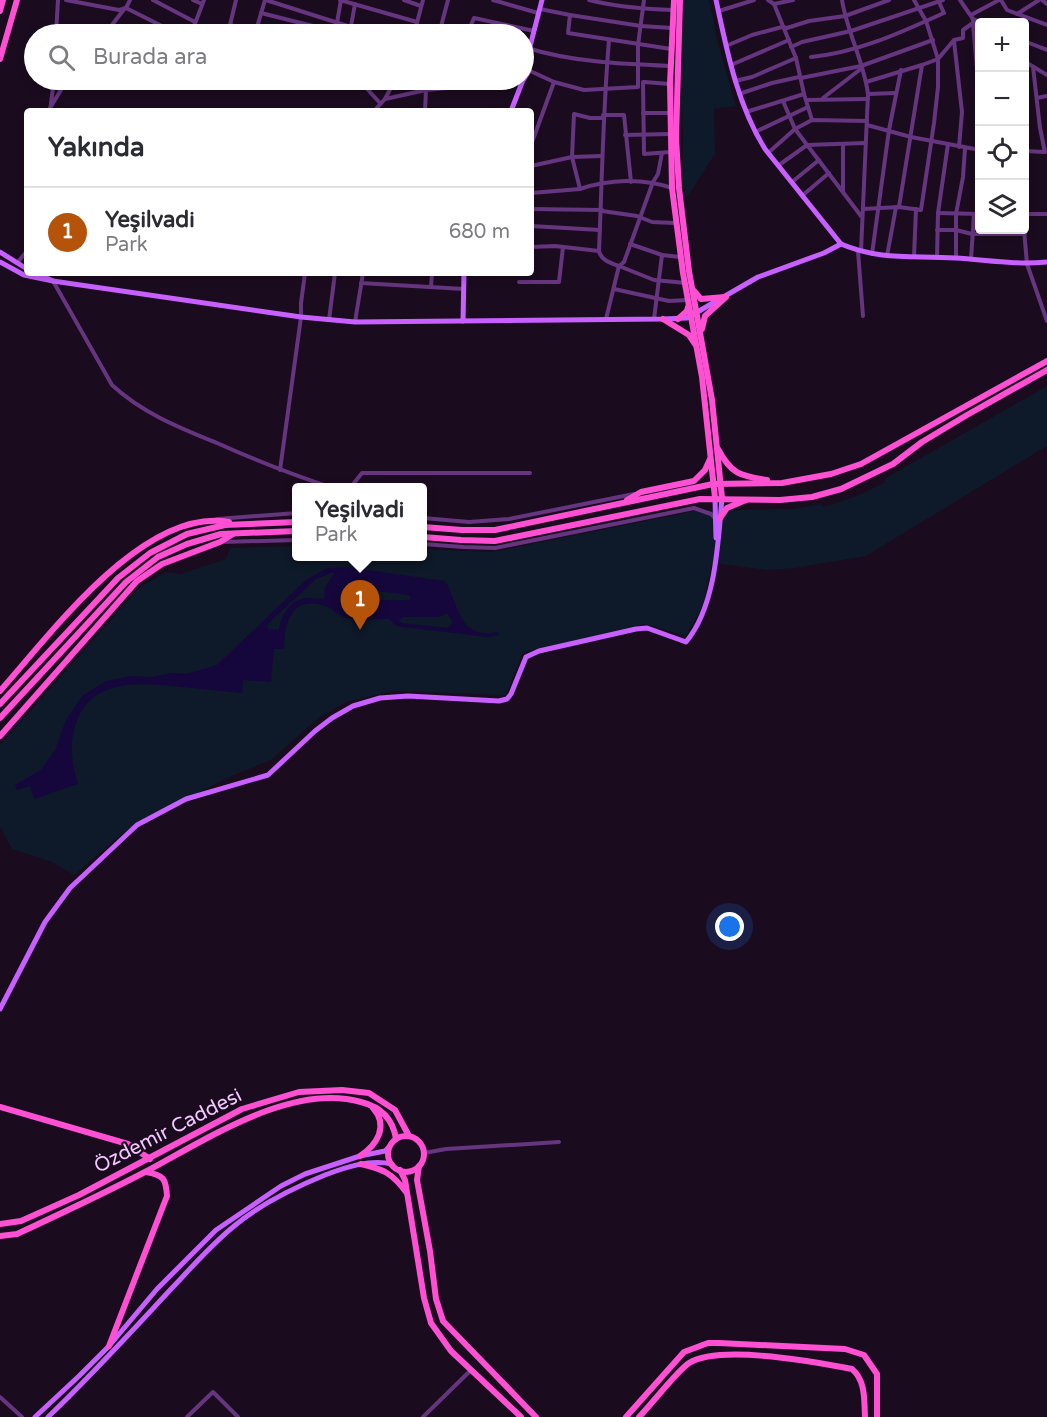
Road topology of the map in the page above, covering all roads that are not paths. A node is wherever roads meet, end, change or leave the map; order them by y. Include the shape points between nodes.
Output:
1 (3, 0) edge
2 (17, 0) edge
3 (58, 0) edge
4 (66, 0) edge
5 (130, 0) edge
6 (153, 0) edge
7 (193, 0) edge
8 (236, 0) edge
9 (265, 0) edge
10 (340, 0) edge
11 (404, 0) edge
12 (423, 0) edge
13 (448, 0) edge
14 (493, 0) edge
15 (542, 0) edge
16 (589, 0) edge
17 (644, 0) edge
18 (674, 0) edge
19 (680, 0) edge
20 (716, 0) edge
21 (754, 0) edge
22 (768, 0) edge
23 (793, 0) edge
24 (842, 0) edge
25 (889, 0) edge
26 (914, 0) edge
27 (1000, 0) edge
28 (1040, 0) edge
29 (940, 1) edge
30 (962, 1) edge
31 (203, 2) edge
32 (355, 4) junction
33 (774, 4) junction
34 (1047, 4) edge
35 (421, 6) junction
36 (918, 7) junction
37 (126, 8) junction
38 (643, 9) junction
39 (673, 10) junction
40 (0, 11) edge
41 (540, 11) junction
42 (719, 11) junction
43 (261, 13) junction
44 (570, 15) junction
45 (1016, 15) junction
46 (845, 16) junction
47 (972, 19) junction
48 (975, 20) edge
49 (926, 21) junction
50 (195, 22) joint
51 (337, 22) junction
52 (417, 22) joint
53 (57, 24) edge
54 (113, 24) edge
55 (158, 24) edge
56 (230, 24) edge
57 (258, 24) edge
58 (302, 24) edge
59 (344, 24) edge
60 (351, 24) edge
61 (442, 24) edge
62 (471, 24) edge
63 (500, 24) edge
64 (1047, 25) edge
65 (641, 26) junction
66 (782, 27) junction
67 (672, 28) junction
68 (851, 31) junction
69 (535, 32) joint
70 (534, 36) edge
71 (609, 40) junction
72 (789, 40) junction
73 (933, 40) junction
74 (954, 40) junction
75 (1029, 43) edge
76 (638, 45) junction
77 (726, 46) junction
78 (791, 47) junction
79 (671, 49) junction
80 (857, 49) junction
81 (534, 50) edge
82 (1047, 50) edge
83 (811, 57) dead end
84 (796, 58) junction
85 (938, 58) junction
86 (0, 59) edge
87 (607, 63) junction
88 (1029, 64) edge
89 (638, 65) junction
90 (731, 65) junction
91 (922, 65) junction
92 (670, 66) junction
93 (861, 67) junction
94 (1033, 67) junction
95 (901, 70) junction
96 (534, 72) edge
97 (977, 72) edge
98 (1047, 76) edge
99 (800, 77) junction
100 (735, 81) junction
101 (554, 82) junction
102 (641, 82) junction
103 (866, 82) junction
104 (670, 84) junction
105 (53, 90) edge
106 (61, 90) edge
107 (367, 90) edge
108 (390, 90) edge
109 (426, 90) joint
110 (519, 90) edge
111 (604, 90) junction
112 (896, 93) junction
113 (740, 94) junction
114 (804, 94) junction
115 (1047, 96) edge
116 (868, 97) junction
117 (1037, 98) junction
118 (385, 99) junction
119 (822, 99) junction
120 (783, 100) junction
121 (806, 100) junction
122 (377, 107) edge
123 (808, 107) junction
124 (50, 108) edge
125 (51, 108) edge
126 (425, 108) edge
127 (512, 108) edge
128 (745, 112) junction
129 (643, 113) junction
130 (670, 113) junction
131 (789, 114) junction
132 (603, 117) junction
133 (812, 120) junction
134 (867, 123) junction
135 (795, 129) junction
136 (889, 130) junction
137 (754, 132) junction
138 (644, 134) junction
139 (670, 134) junction
140 (625, 135) junction
141 (534, 137) edge
142 (911, 137) junction
143 (931, 140) junction
144 (866, 143) junction
145 (843, 144) junction
146 (948, 144) junction
147 (807, 145) junction
148 (962, 148) junction
149 (975, 149) edge
150 (1029, 151) edge
151 (670, 152) junction
152 (662, 153) junction
153 (768, 153) junction
154 (601, 156) junction
155 (572, 157) junction
156 (819, 160) junction
157 (534, 165) edge
158 (779, 165) junction
159 (829, 173) junction
160 (602, 182) junction
161 (631, 182) junction
162 (653, 182) junction
163 (792, 182) junction
164 (672, 188) junction
165 (580, 189) junction
166 (843, 192) junction
167 (534, 193) edge
168 (803, 195) junction
169 (897, 207) junction
170 (879, 208) junction
171 (534, 209) edge
172 (862, 209) junction
173 (916, 209) junction
174 (602, 211) junction
175 (938, 213) junction
176 (956, 214) junction
177 (1029, 214) edge
178 (1047, 214) edge
179 (974, 215) joint
180 (862, 217) junction
181 (642, 218) junction
182 (675, 223) junction
183 (534, 226) edge
184 (600, 230) junction
185 (937, 230) junction
186 (956, 230) junction
187 (972, 234) junction
188 (975, 234) edge
189 (1024, 234) edge
190 (630, 244) junction
191 (841, 244) junction
192 (563, 246) junction
193 (534, 247) edge
194 (598, 251) junction
195 (860, 251) junction
196 (0, 252) edge
197 (872, 254) junction
198 (24, 255) edge
199 (662, 255) junction
200 (681, 257) junction
201 (887, 257) junction
202 (914, 258) junction
203 (938, 258) junction
204 (956, 258) junction
205 (971, 260) junction
206 (0, 262) edge
207 (1047, 262) edge
208 (17, 263) junction
209 (1027, 264) junction
210 (24, 266) edge
211 (619, 267) junction
212 (24, 275) edge
213 (29, 276) edge
214 (42, 276) edge
215 (305, 276) edge
216 (335, 276) edge
217 (362, 276) edge
218 (432, 276) edge
219 (464, 276) edge
220 (53, 281) junction
221 (659, 281) junction
222 (519, 282) dead end
223 (361, 283) junction
224 (686, 283) junction
225 (431, 287) junction
226 (464, 289) junction
227 (614, 289) junction
228 (693, 290) junction
229 (726, 297) junction
230 (658, 299) junction
231 (689, 301) junction
232 (694, 314) junction
233 (863, 316) dead end
234 (301, 317) junction
235 (678, 319) junction
236 (329, 320) junction
237 (606, 320) junction
238 (654, 320) junction
239 (663, 320) junction
240 (463, 321) junction
241 (1047, 321) edge
242 (355, 322) junction
243 (701, 334) junction
244 (697, 348) junction
245 (1047, 361) edge
246 (1047, 370) edge
247 (717, 447) junction
248 (711, 455) junction
249 (280, 470) junction
250 (530, 473) dead end
251 (318, 483) edge
252 (354, 483) edge
253 (782, 483) junction
254 (717, 484) junction
255 (641, 492) junction
256 (718, 498) junction
257 (748, 499) junction
258 (621, 504) junction
259 (292, 513) edge
260 (427, 518) edge
261 (718, 518) junction
262 (216, 519) junction
263 (292, 522) edge
264 (238, 524) junction
265 (427, 527) edge
266 (292, 531) edge
267 (235, 533) junction
268 (427, 537) edge
269 (292, 540) edge
270 (220, 542) junction
271 (427, 544) edge
272 (0, 691) edge
273 (0, 704) edge
274 (0, 718) edge
275 (0, 736) edge
276 (0, 1009) edge
277 (368, 1104) junction
278 (0, 1107) edge
279 (409, 1136) junction
280 (396, 1139) junction
281 (559, 1142) dead end
282 (389, 1147) junction
283 (424, 1153) junction
284 (150, 1159) junction
285 (360, 1160) junction
286 (392, 1164) junction
287 (419, 1166) junction
288 (400, 1170) junction
289 (145, 1172) junction
290 (408, 1195) junction
291 (0, 1224) edge
292 (0, 1236) edge
293 (109, 1346) junction
294 (471, 1370) junction
295 (0, 1397) edge
296 (22, 1417) edge
297 (35, 1417) edge
298 (48, 1417) edge
299 (187, 1417) edge
300 (238, 1417) edge
301 (423, 1417) edge
302 (521, 1417) edge
303 (536, 1417) edge
304 (626, 1417) edge
305 (639, 1417) edge
306 (866, 1417) edge
307 (877, 1417) edge

1 - 40 main road
2 - 86 main road
3 - 53 street
4 - 37 street
5 - 37 street
6 - 50 street
7 - 31 street
8 - 56 street
9 - 43 street
9 - 51 street
10 - 32 street
10 - 51 street
11 - 35 street
12 - 35 street
13 - 61 street
14 - 41 street
15 - 41 street
16 - 38 street
17 - 38 street
18 - 39 main road
19 - 228 main road via 677,158
20 - 42 street
21 - 42 street
22 - 33 street
23 - 33 street
24 - 46 street
25 - 46 street
26 - 36 street
27 - 45 street
27 - 47 street
28 - 34 street
28 - 45 street
29 - 36 street
29 - 49 street via 944,13
30 - 47 street
31 - 50 street
32 - 52 street
32 - 60 street
33 - 66 street
35 - 52 street
36 - 49 street
36 - 68 street
37 - 54 street
37 - 55 street
38 - 39 street
38 - 65 street
39 - 67 main road
41 - 44 street
41 - 69 street
42 - 77 street
43 - 57 street
43 - 58 street
44 - 65 street
44 - 71 street via 568,33
45 - 64 street
46 - 66 street
46 - 68 street
47 - 48 street
47 - 74 street via 963,30 963,39
47 - 97 street
49 - 73 street
49 - 80 street
51 - 59 street
62 - 63 street via 474,18
65 - 67 street
65 - 76 street
66 - 72 street
66 - 77 street
67 - 79 main road
68 - 78 street
68 - 80 street
69 - 70 street
71 - 76 street
71 - 87 street
72 - 78 street
72 - 90 street
73 - 85 street
73 - 93 street
74 - 85 street
74 - 148 street
75 - 82 street
76 - 79 street
76 - 89 street
77 - 90 street
78 - 84 street
79 - 92 main road
80 - 83 street
80 - 93 street
81 - 87 street
84 - 99 street
84 - 100 street
85 - 91 street
85 - 143 street
87 - 89 street
87 - 111 street
88 - 94 street
89 - 92 street
89 - 102 street
90 - 100 street
91 - 95 street
91 - 142 street
92 - 104 main road
93 - 99 street
93 - 103 street
93 - 119 street
94 - 98 street
94 - 117 street
95 - 103 street
95 - 112 street
96 - 101 street
99 - 113 street
99 - 114 street
100 - 113 street
101 - 111 street via 584,90
101 - 141 street
102 - 104 street
102 - 111 street via 638,87
102 - 129 street
103 - 116 street
104 - 130 main road
105 - 124 street
106 - 125 street
107 - 122 street
108 - 118 street
109 - 118 street
109 - 126 street
110 - 127 street
111 - 132 street
112 - 116 street
112 - 136 street
113 - 128 street
114 - 120 street
114 - 121 street
115 - 117 street
116 - 119 street
116 - 134 street
117 - 150 street via 1045,152
118 - 122 street
119 - 121 street
120 - 128 street
120 - 131 street
121 - 123 street
123 - 131 street
123 - 133 street
128 - 137 street
129 - 130 street
129 - 138 street
130 - 139 main road
131 - 135 street
131 - 137 street
132 - 140 street via 624,115
132 - 154 street
132 - 155 street via 574,114
133 - 134 street
133 - 135 street
134 - 136 street
134 - 144 street
135 - 147 street
135 - 153 street
136 - 142 street
136 - 170 street
137 - 153 street
138 - 139 street
138 - 140 street
138 - 152 street via 644,154
139 - 151 main road
140 - 161 street
142 - 143 street
142 - 169 street
143 - 146 street
143 - 173 street via 921,210
144 - 145 street
144 - 172 street
145 - 147 street
145 - 166 street
146 - 148 street
146 - 175 street
147 - 156 street
147 - 158 street
148 - 149 street
148 - 176 street via 963,177
151 - 152 street
151 - 164 main road
152 - 162 street
153 - 158 street
154 - 155 street
154 - 160 street
155 - 157 street
155 - 165 street
156 - 159 street
156 - 163 street
158 - 163 street
159 - 166 street
159 - 168 street
160 - 161 street
160 - 165 street
160 - 174 street
161 - 162 street
162 - 164 street
162 - 181 street
163 - 168 street
164 - 182 main road
165 - 167 street
166 - 180 street
168 - 191 street
169 - 170 street
169 - 173 street
169 - 201 street
170 - 172 street
170 - 197 street
171 - 174 street
172 - 180 street
173 - 202 street
174 - 181 street
174 - 184 street
175 - 176 street
175 - 185 street
176 - 179 street
176 - 186 street
177 - 178 street
179 - 187 street
180 - 195 street
181 - 182 street
181 - 190 street
182 - 200 main road
183 - 184 street
184 - 194 street
185 - 186 street
185 - 203 street
186 - 187 street
186 - 204 street
187 - 188 street
187 - 205 street
189 - 209 street
190 - 199 street
190 - 211 street
191 - 195 street
191 - 229 street via 758,278
192 - 193 street
192 - 194 street
192 - 222 street via 559,282
194 - 211 street via 603,259
195 - 197 street
195 - 233 street
196 - 208 street
197 - 201 street
198 - 208 street
199 - 200 street
199 - 221 street
200 - 224 main road
201 - 202 street
202 - 203 street
203 - 204 street
204 - 205 street
205 - 209 street
206 - 212 street
207 - 209 street
208 - 210 street
209 - 241 street
211 - 221 street
211 - 227 street
213 - 220 street
214 - 220 street
215 - 234 street
216 - 236 street
217 - 223 street
218 - 225 street
219 - 226 street
220 - 234 street
220 - 249 street via 112,385 126,398 174,426
221 - 224 street
221 - 230 street
223 - 225 street
223 - 242 street
224 - 231 main road
225 - 226 street
226 - 240 street
227 - 230 street
227 - 237 street
228 - 229 main road via 701,298
228 - 232 main road
229 - 232 street
229 - 243 main road via 705,316
230 - 231 street
230 - 238 street
231 - 232 main road
231 - 235 main road via 687,311
232 - 235 street
232 - 243 main road
232 - 244 main road
234 - 236 street
234 - 249 street
235 - 239 street
236 - 242 street
237 - 238 street
237 - 240 street
238 - 239 street
239 - 244 main road via 689,335
240 - 242 street
243 - 247 main road
244 - 248 main road
245 - 253 main road via 861,464
246 - 257 main road via 966,415 893,464 841,489 812,497
247 - 253 main road via 737,474
247 - 254 main road
248 - 254 main road
248 - 255 main road via 705,470 694,481
249 - 251 street
250 - 252 street via 362,473
253 - 254 main road
254 - 256 main road
254 - 258 main road
255 - 258 main road
255 - 260 street via 509,519 469,522
256 - 257 main road
256 - 261 street
256 - 268 main road via 495,541
257 - 261 main road via 727,508
258 - 265 main road via 495,530
259 - 262 street
261 - 271 street via 694,508 495,548
261 - 276 street via 711,583 702,616 686,642 647,628 539,651 526,657 511,694 499,701 408,696 380,698 353,706 315,731 268,775 186,799 137,825 70,888 45,922
262 - 264 main road
262 - 272 main road via 177,528 150,541 116,566 95,584
263 - 264 main road
264 - 273 main road via 187,534 150,553 118,578
266 - 267 main road
267 - 270 main road
267 - 274 main road via 187,544 158,557 126,582
269 - 270 street
270 - 275 main road via 162,564 137,581
277 - 280 main road, Özdemir Caddesi via 387,1116
277 - 285 main road via 379,1115 381,1127
277 - 289 main road, Özdemir Caddesi via 334,1098 280,1106 230,1125
278 - 284 main road via 128,1144
279 - 280 main road
279 - 283 main road via 421,1143
279 - 284 main road, Özdemir Caddesi via 395,1110 369,1093 299,1092 242,1109
280 - 282 main road
281 - 283 street
282 - 285 street
282 - 286 main road
283 - 287 main road
284 - 291 main road, Özdemir Caddesi via 21,1221
285 - 286 street
285 - 290 main road via 382,1168
285 - 293 street via 306,1174 281,1186 216,1230 157,1289
285 - 298 street via 289,1191 234,1226
286 - 288 main road
287 - 288 main road via 410,1171
287 - 303 main road via 417,1180 443,1321
288 - 290 main road
289 - 292 main road, Özdemir Caddesi via 17,1234
289 - 293 main road via 163,1178 167,1196
290 - 294 main road via 431,1323
293 - 297 street
294 - 301 street
294 - 302 main road
295 - 296 street
299 - 300 street via 213,1392
304 - 307 main road via 684,1352 719,1343 845,1349 864,1355 877,1374
305 - 306 main road via 687,1364 703,1356 723,1355 788,1357 852,1369 860,1375

